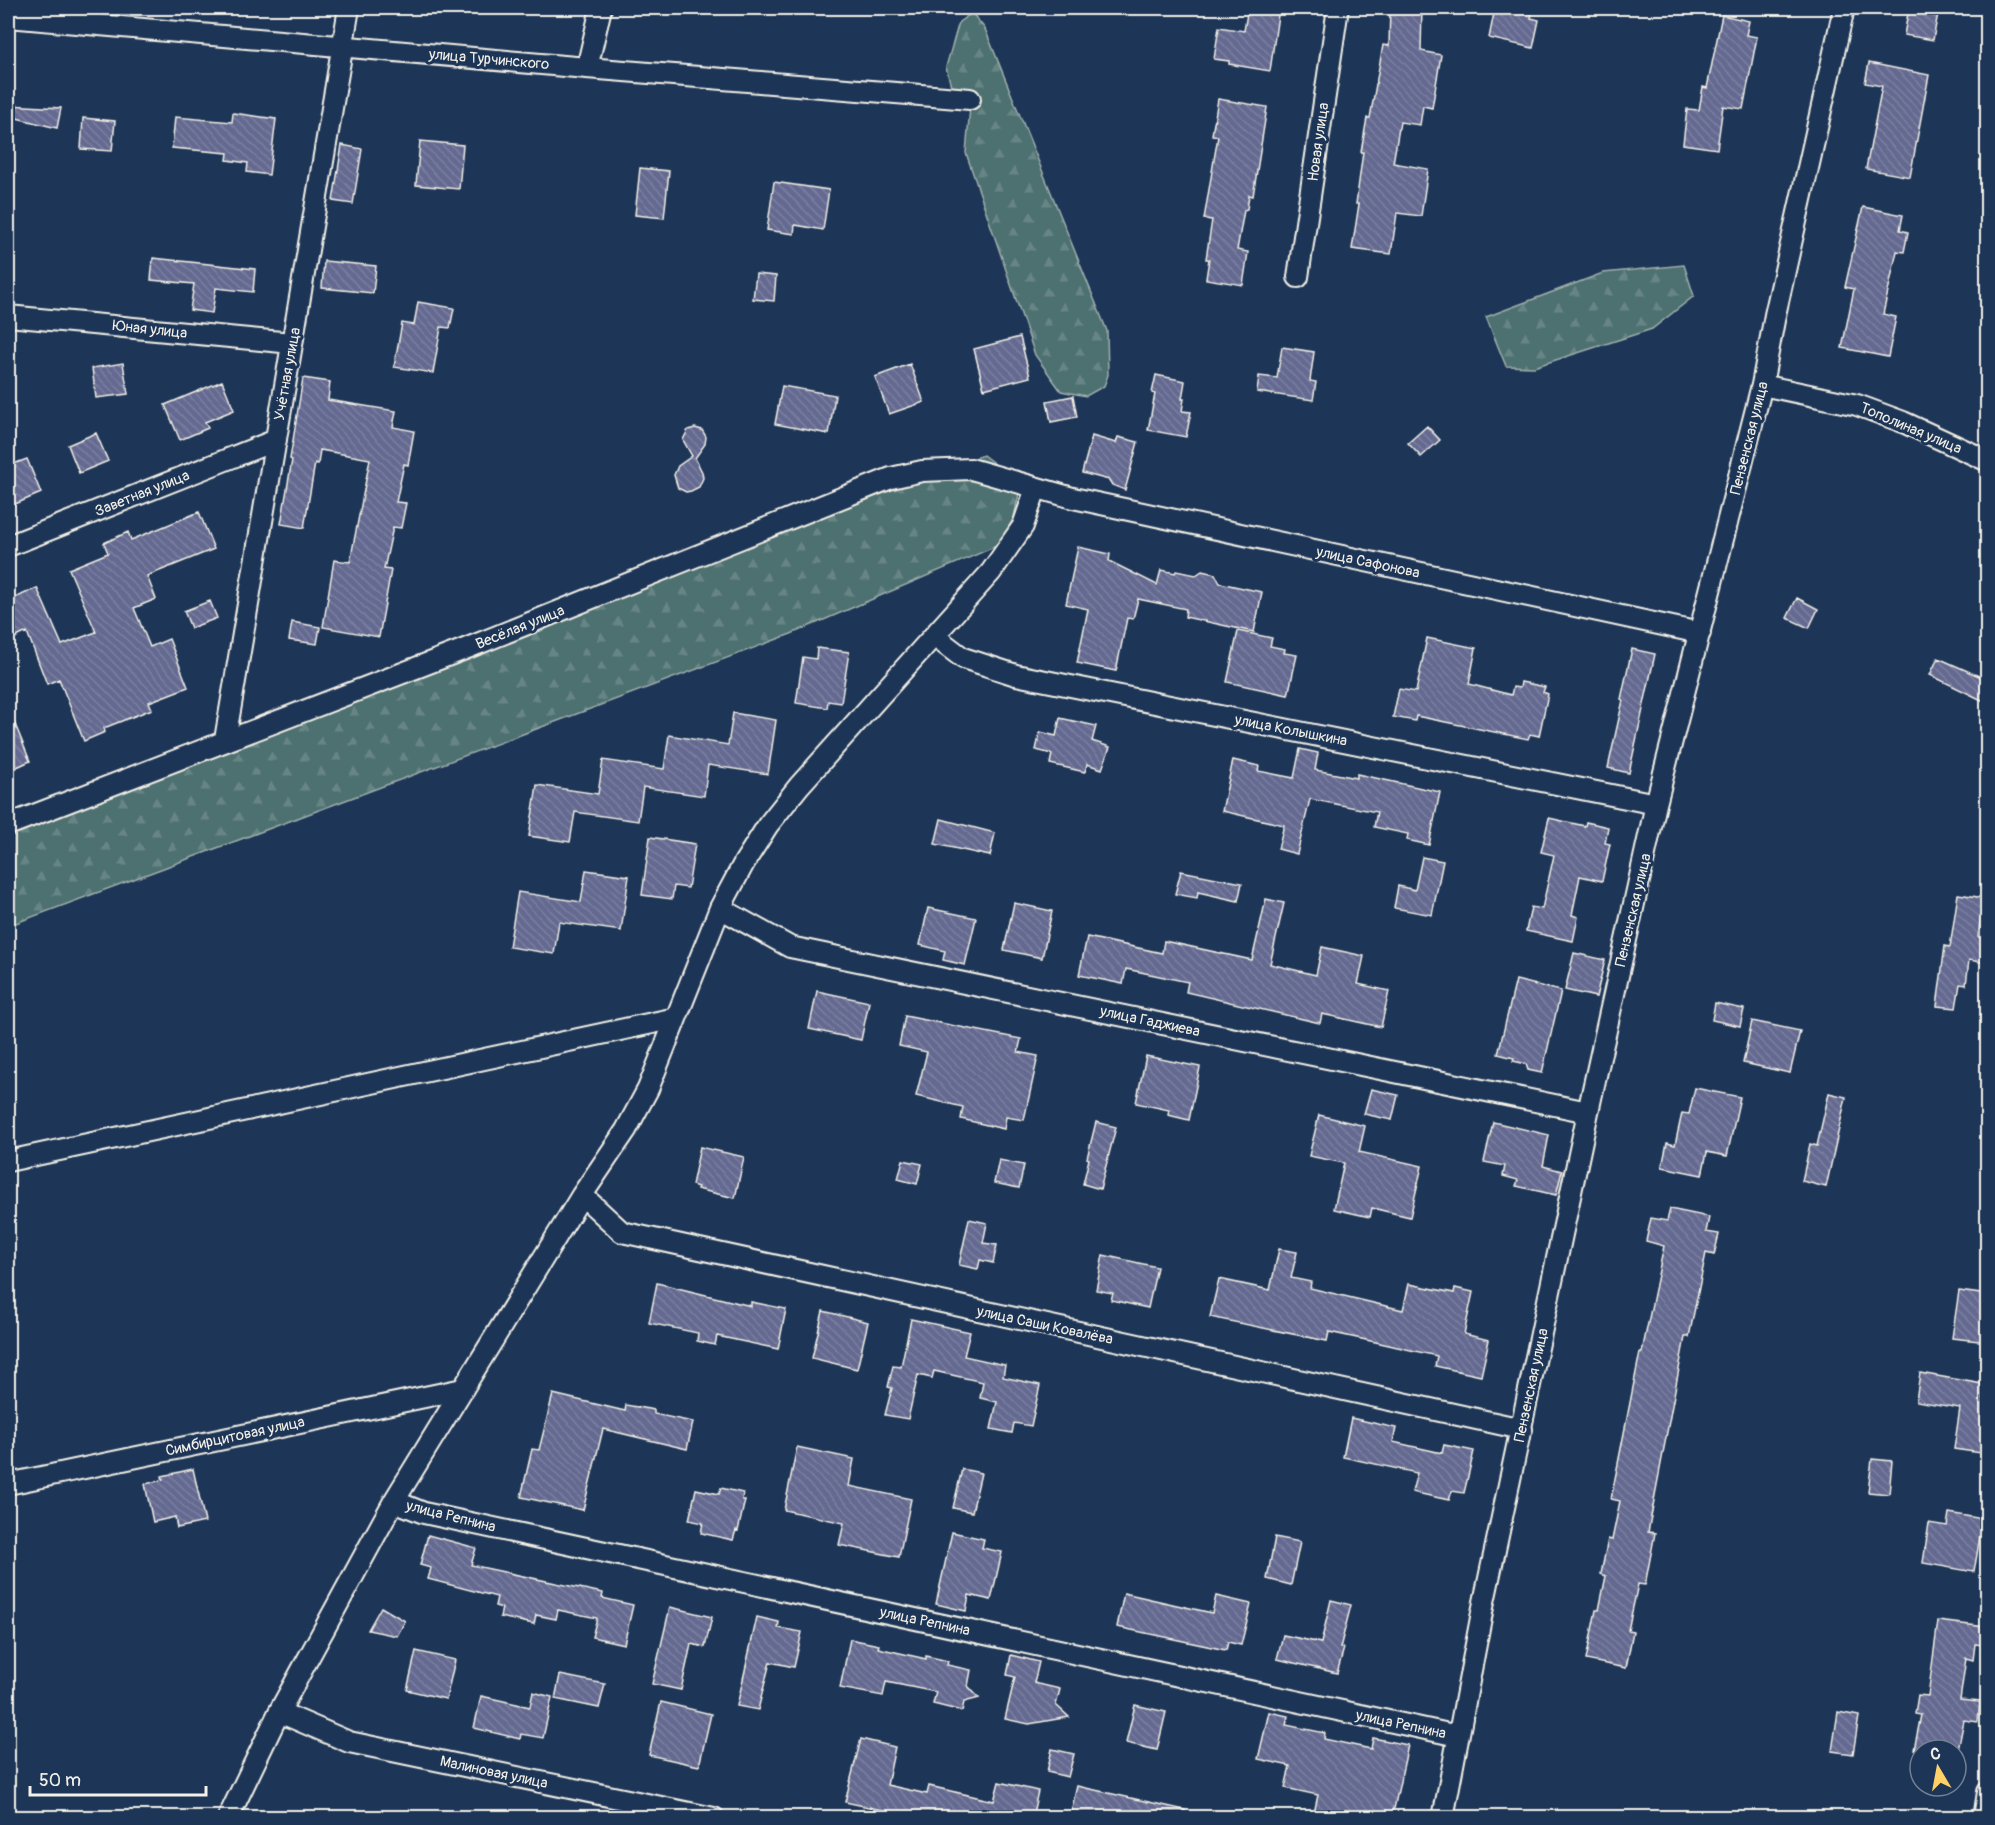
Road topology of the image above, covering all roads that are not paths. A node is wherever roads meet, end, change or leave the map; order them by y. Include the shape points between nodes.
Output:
1 (349, 8) edge
2 (601, 8) edge
3 (1338, 8) edge
4 (1844, 8) edge
5 (8, 17) edge
6 (342, 46) junction
7 (587, 68) junction
8 (970, 99) dead end
9 (1298, 277) dead end
10 (8, 316) edge
11 (292, 343) junction
12 (1762, 385) junction
13 (276, 440) junction
14 (1988, 461) edge
15 (1036, 488) junction
16 (8, 546) edge
17 (1700, 633) junction
18 (934, 636) junction
19 (225, 740) junction
20 (1656, 804) junction
21 (8, 825) edge
22 (720, 908) junction
23 (675, 1018) junction
24 (1588, 1112) junction
25 (8, 1161) edge
26 (582, 1196) junction
27 (463, 1389) junction
28 (1522, 1429) junction
29 (8, 1484) edge
30 (394, 1501) junction
31 (279, 1712) junction
32 (1458, 1736) junction
33 (1988, 1792) edge
34 (228, 1818) edge
35 (714, 1818) edge
36 (1443, 1818) edge
37 (1984, 1818) edge

1 - 6 street, Учётная улица
2 - 7 street
3 - 9 street, Новая улица
4 - 12 street, Пензенская улица
5 - 6 street, улица Турчинского
6 - 7 street, улица Турчинского
6 - 11 street, Учётная улица
7 - 8 street, улица Турчинского
10 - 11 street, Юная улица
11 - 13 street, Учётная улица
12 - 14 street, Тополиная улица via 1857,405
12 - 17 street, Пензенская улица
13 - 16 street, Заветная улица
13 - 19 street, Учётная улица
15 - 17 street, улица Сафонова
15 - 18 street via 1023,526 998,562
15 - 19 street, Весёлая улица via 971,469 922,471 891,478 465,649
17 - 20 street, Пензенская улица
18 - 20 street, улица Колышкина via 963,658 1016,675
18 - 22 street via 768,825
19 - 21 street, Весёлая улица
20 - 24 street, Пензенская улица
22 - 23 street
22 - 24 street, улица Гаджиева via 790,947
23 - 25 street
23 - 26 street via 648,1089
24 - 28 street, Пензенская улица
26 - 27 street
26 - 28 street, улица Саши Ковалёва via 622,1232
27 - 29 street, Симбирцитовая улица
27 - 30 street
28 - 32 street, Пензенская улица
30 - 31 street
30 - 32 street, улица Репнина via 424,1513
31 - 34 street
31 - 35 street, Малиновая улица via 349,1742
32 - 36 street, Пензенская улица
33 - 37 street

